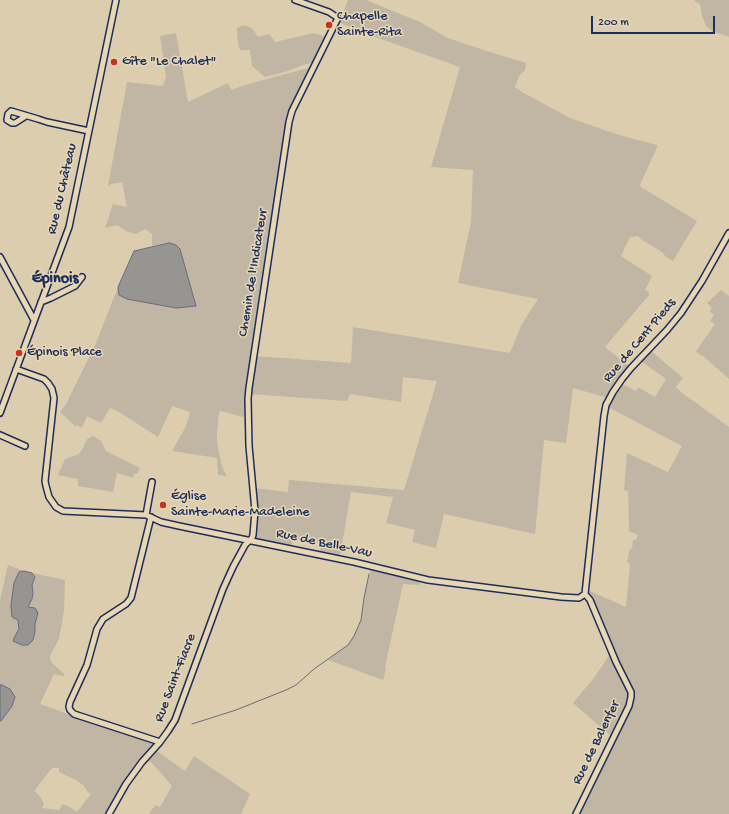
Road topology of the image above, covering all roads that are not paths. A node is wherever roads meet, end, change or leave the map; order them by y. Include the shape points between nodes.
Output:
1 (116, 0) edge
2 (295, 0) edge
3 (26, 116) dead end
4 (89, 131) junction
5 (729, 233) edge
6 (727, 242) edge
7 (0, 257) edge
8 (82, 277) dead end
9 (41, 302) junction
10 (34, 320) junction
11 (16, 369) junction
12 (0, 413) edge
13 (0, 435) edge
14 (25, 446) dead end
15 (152, 482) dead end
16 (149, 516) junction
17 (249, 541) junction
18 (585, 594) junction
19 (160, 742) junction
20 (109, 814) edge
21 (576, 814) edge

1 - 4 street, Rue du Château
2 - 17 street, Chemin de l'Indicateur via 329,12 338,18 289,122 249,388 249,446 255,511 253,535
3 - 4 street, Rue du Château
4 - 9 street, Rue du Château via 69,227
5 - 6 street, Rue de Cent Pieds
6 - 18 street, Rue de Cent Pieds via 681,313 622,379 609,400 604,416
7 - 10 street
8 - 9 street via 74,286
9 - 10 street, Rue du Château
10 - 11 street, Rue du Château
11 - 12 street, Rue du Château
11 - 16 street, Rue de Belle-Vau via 44,379 53,393 45,481 49,498 56,507 68,512
13 - 14 street
15 - 16 street
16 - 17 street, Rue de Belle-Vau via 162,522
16 - 19 street via 131,598 103,619 97,629 87,666 69,707 74,714
17 - 18 street, Rue de Belle-Vau via 428,580 561,597 579,598
17 - 19 street, Rue Saint-Fiacre via 222,589 177,715
18 - 21 street, Rue de Balenfer via 590,600 631,697 629,706
19 - 20 street, Rue Saint-Fiacre via 126,784

